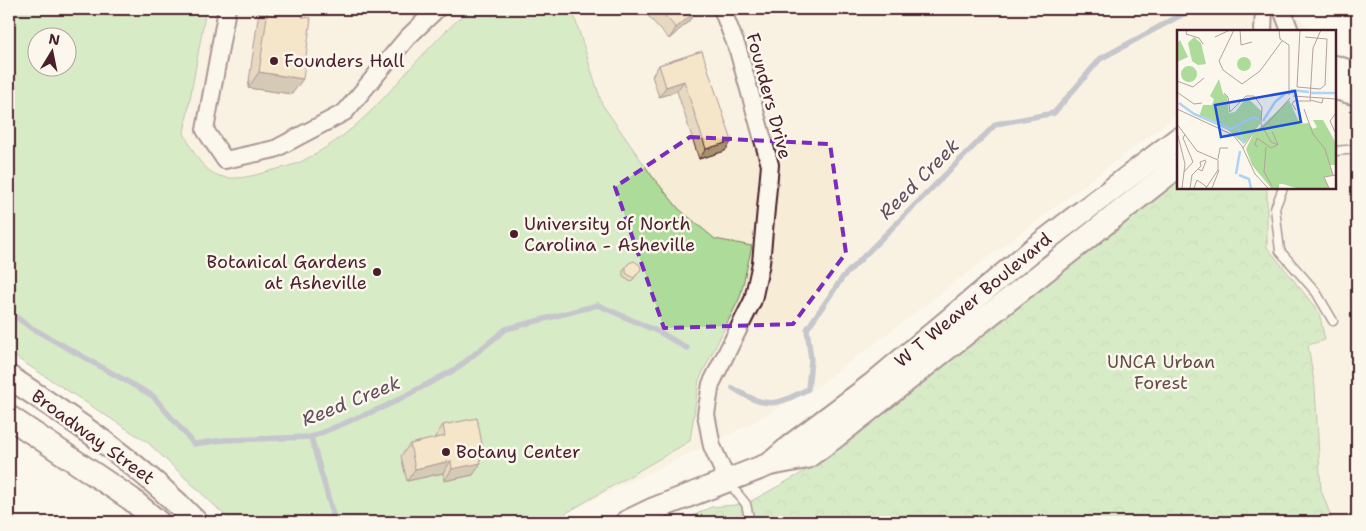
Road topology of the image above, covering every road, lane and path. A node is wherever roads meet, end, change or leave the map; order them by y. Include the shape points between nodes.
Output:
1 (227, 9) edge
2 (437, 9) edge
3 (722, 9) edge
4 (1264, 9) edge
5 (1282, 9) edge
6 (1263, 30) edge
7 (1290, 30) edge
8 (1336, 68) edge
9 (1357, 74) edge
10 (1336, 88) edge
11 (1357, 94) edge
12 (1177, 140) edge
13 (1357, 149) edge
14 (1336, 151) edge
15 (1177, 167) edge
16 (1282, 189) edge
17 (1333, 321) dead end
18 (9, 377) edge
19 (9, 417) edge
20 (770, 464) junction
21 (727, 480) junction
22 (158, 522) edge
23 (196, 522) edge
24 (627, 522) edge
25 (750, 522) edge

1 - 2 street via 205,130 225,160 275,149 345,112 407,38
3 - 21 street, Founders Drive via 738,50 770,165 761,263 753,300 711,384 706,414 712,446
4 - 6 street
5 - 7 street
8 - 9 main road
10 - 11 main road
12 - 20 main road, W T Weaver Boulevard via 1034,248 873,384
13 - 14 lane
15 - 20 main road, W T Weaver Boulevard via 832,440 807,457
16 - 17 lane via 1275,208 1280,251 1316,292
18 - 23 main road, Broadway Street via 127,458
19 - 22 main road, Broadway Street via 131,499
20 - 21 main road, W T Weaver Boulevard
21 - 24 main road, W T Weaver Boulevard
21 - 25 lane via 746,504

